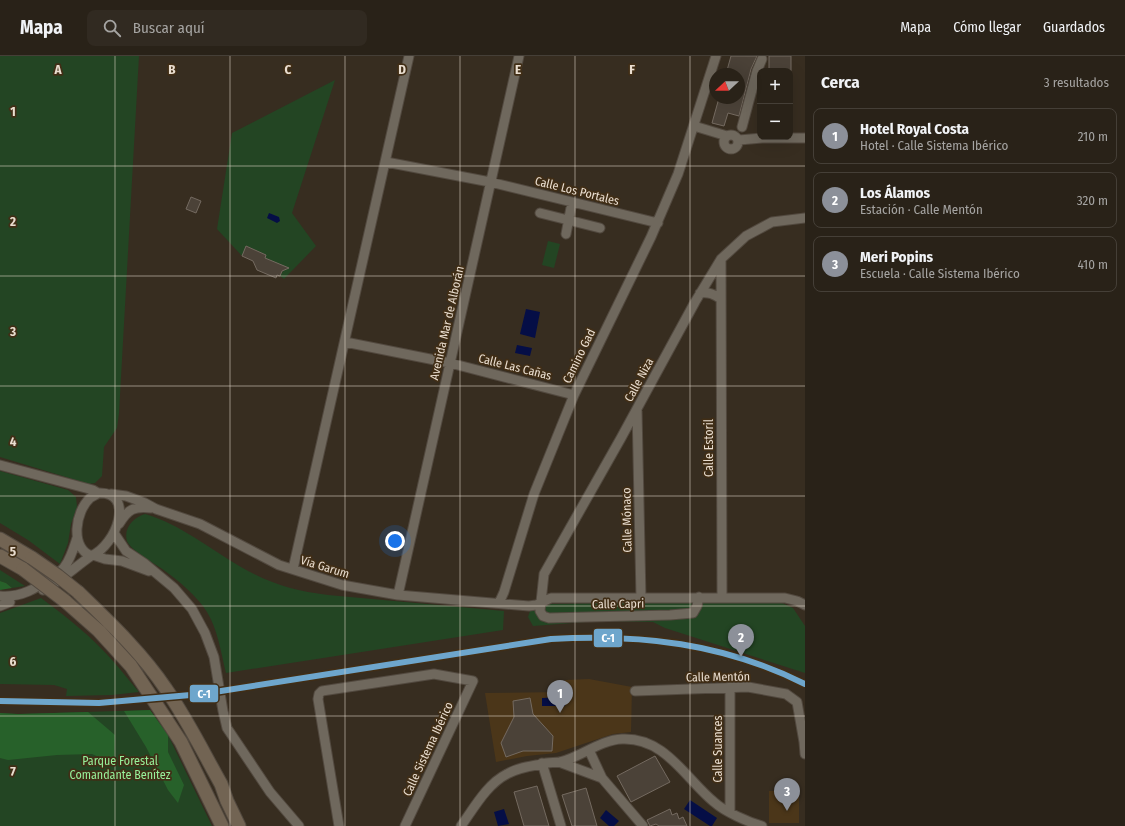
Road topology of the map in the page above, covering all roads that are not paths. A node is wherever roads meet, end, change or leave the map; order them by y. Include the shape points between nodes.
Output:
1 (410, 56) edge
2 (519, 56) edge
3 (716, 56) edge
4 (762, 58) edge
5 (694, 126) junction
6 (742, 127) dead end
7 (727, 136) junction
8 (757, 138) edge
9 (793, 138) edge
10 (805, 138) edge
11 (739, 140) junction
12 (386, 162) junction
13 (490, 182) junction
14 (572, 202) junction
15 (540, 213) dead end
16 (805, 218) edge
17 (569, 220) junction
18 (658, 223) junction
19 (600, 228) dead end
20 (566, 234) dead end
21 (721, 259) junction
22 (700, 293) junction
23 (721, 299) junction
24 (345, 342) junction
25 (450, 363) junction
26 (574, 395) junction
27 (637, 408) junction
28 (621, 438) junction
29 (637, 442) junction
30 (0, 465) edge
31 (98, 493) junction
32 (111, 494) junction
33 (156, 509) junction
34 (116, 529) junction
35 (77, 536) junction
36 (0, 539) edge
37 (92, 555) junction
38 (0, 556) edge
39 (292, 569) junction
40 (158, 575) junction
41 (398, 595) junction
42 (0, 596) edge
43 (699, 597) junction
44 (722, 597) junction
45 (641, 598) junction
46 (0, 600) edge
47 (542, 601) junction
48 (10, 602) junction
49 (500, 603) junction
50 (805, 605) edge
51 (0, 606) edge
52 (730, 687) junction
53 (635, 691) dead end
54 (801, 702) edge
55 (589, 750) junction
56 (805, 754) edge
57 (559, 762) junction
58 (542, 763) junction
59 (602, 778) junction
60 (221, 784) junction
61 (730, 812) junction
62 (756, 825) edge
63 (222, 826) edge
64 (239, 826) edge
65 (246, 826) edge
66 (299, 826) edge
67 (339, 826) edge
68 (405, 826) edge
69 (462, 826) edge
70 (561, 826) edge
71 (643, 826) edge

1 - 12 street
2 - 13 street, Avenida Mar de Alborán
3 - 5 street, Camino Gad
4 - 6 street
5 - 7 street
5 - 18 street, Camino Gad
7 - 11 street via 734,135
7 - 11 street via 724,143 729,149 737,147
8 - 11 street
9 - 10 street
12 - 13 street, Calle Los Portales
12 - 24 street
13 - 14 street, Calle Los Portales
13 - 25 street, Avenida Mar de Alborán
14 - 17 street
14 - 18 street, Calle Los Portales
15 - 17 street
16 - 21 street, Calle Niza via 772,222 746,236
17 - 19 street
17 - 20 street
18 - 26 street, Camino Gad
21 - 22 street, Calle Niza
21 - 23 street, Calle Estoril
22 - 23 street via 708,292
22 - 27 street, Calle Niza
23 - 44 street, Calle Estoril
24 - 25 street, Calle Las Cañas
24 - 39 street
25 - 26 street, Calle Las Cañas
25 - 41 street, Avenida Mar de Alborán
26 - 49 street, Camino Gad via 534,494
27 - 28 street, Calle Niza
27 - 29 street, Calle Mónaco
28 - 29 street
28 - 47 street, Calle Niza via 544,574
29 - 45 street, Calle Mónaco
30 - 31 street
31 - 32 street
31 - 35 street via 84,506
32 - 33 street, Vía Garum via 126,496
32 - 34 street via 118,504 120,515
33 - 34 street, Vía Garum via 134,508 125,514
33 - 39 street, Vía Garum via 200,524 279,565
34 - 37 street via 106,546 99,553
34 - 40 street via 126,551
35 - 37 street via 79,545 86,554
35 - 42 street via 65,567 30,591 10,597
36 - 60 highway, bridge via 32,558 78,592 144,660 177,706
37 - 40 street via 122,561
37 - 48 street via 55,584 36,594
38 - 63 highway, bridge via 65,601 99,631 131,666 181,742
39 - 41 street, Vía Garum via 342,585
40 - 66 street via 174,588 192,609 205,633 216,668 227,728 270,792
41 - 49 street, Vía Garum
43 - 44 street, Calle Capri
43 - 45 street, Calle Capri
43 - 47 street, Calle Capri via 693,613 670,615 549,618 543,616 540,611
44 - 50 street, Calle Capri via 785,598
45 - 47 street, Calle Capri via 551,598
46 - 48 street
47 - 49 street, Calle Capri via 529,606
48 - 51 street
52 - 53 street, Calle Mentón
52 - 54 street, Calle Mentón via 748,687 786,694
52 - 61 street, Calle Suances
54 - 56 street
55 - 57 street
55 - 59 street
55 - 61 street via 603,743 621,739 638,740 654,746 671,758 715,804
57 - 58 street
57 - 59 street
58 - 69 street via 506,774 498,780 488,789
58 - 70 street
59 - 71 street
60 - 64 highway
60 - 65 highway via 234,801
61 - 62 street
67 - 68 street, Calle Sistema Ibérico via 319,694 322,691 434,674 473,682

